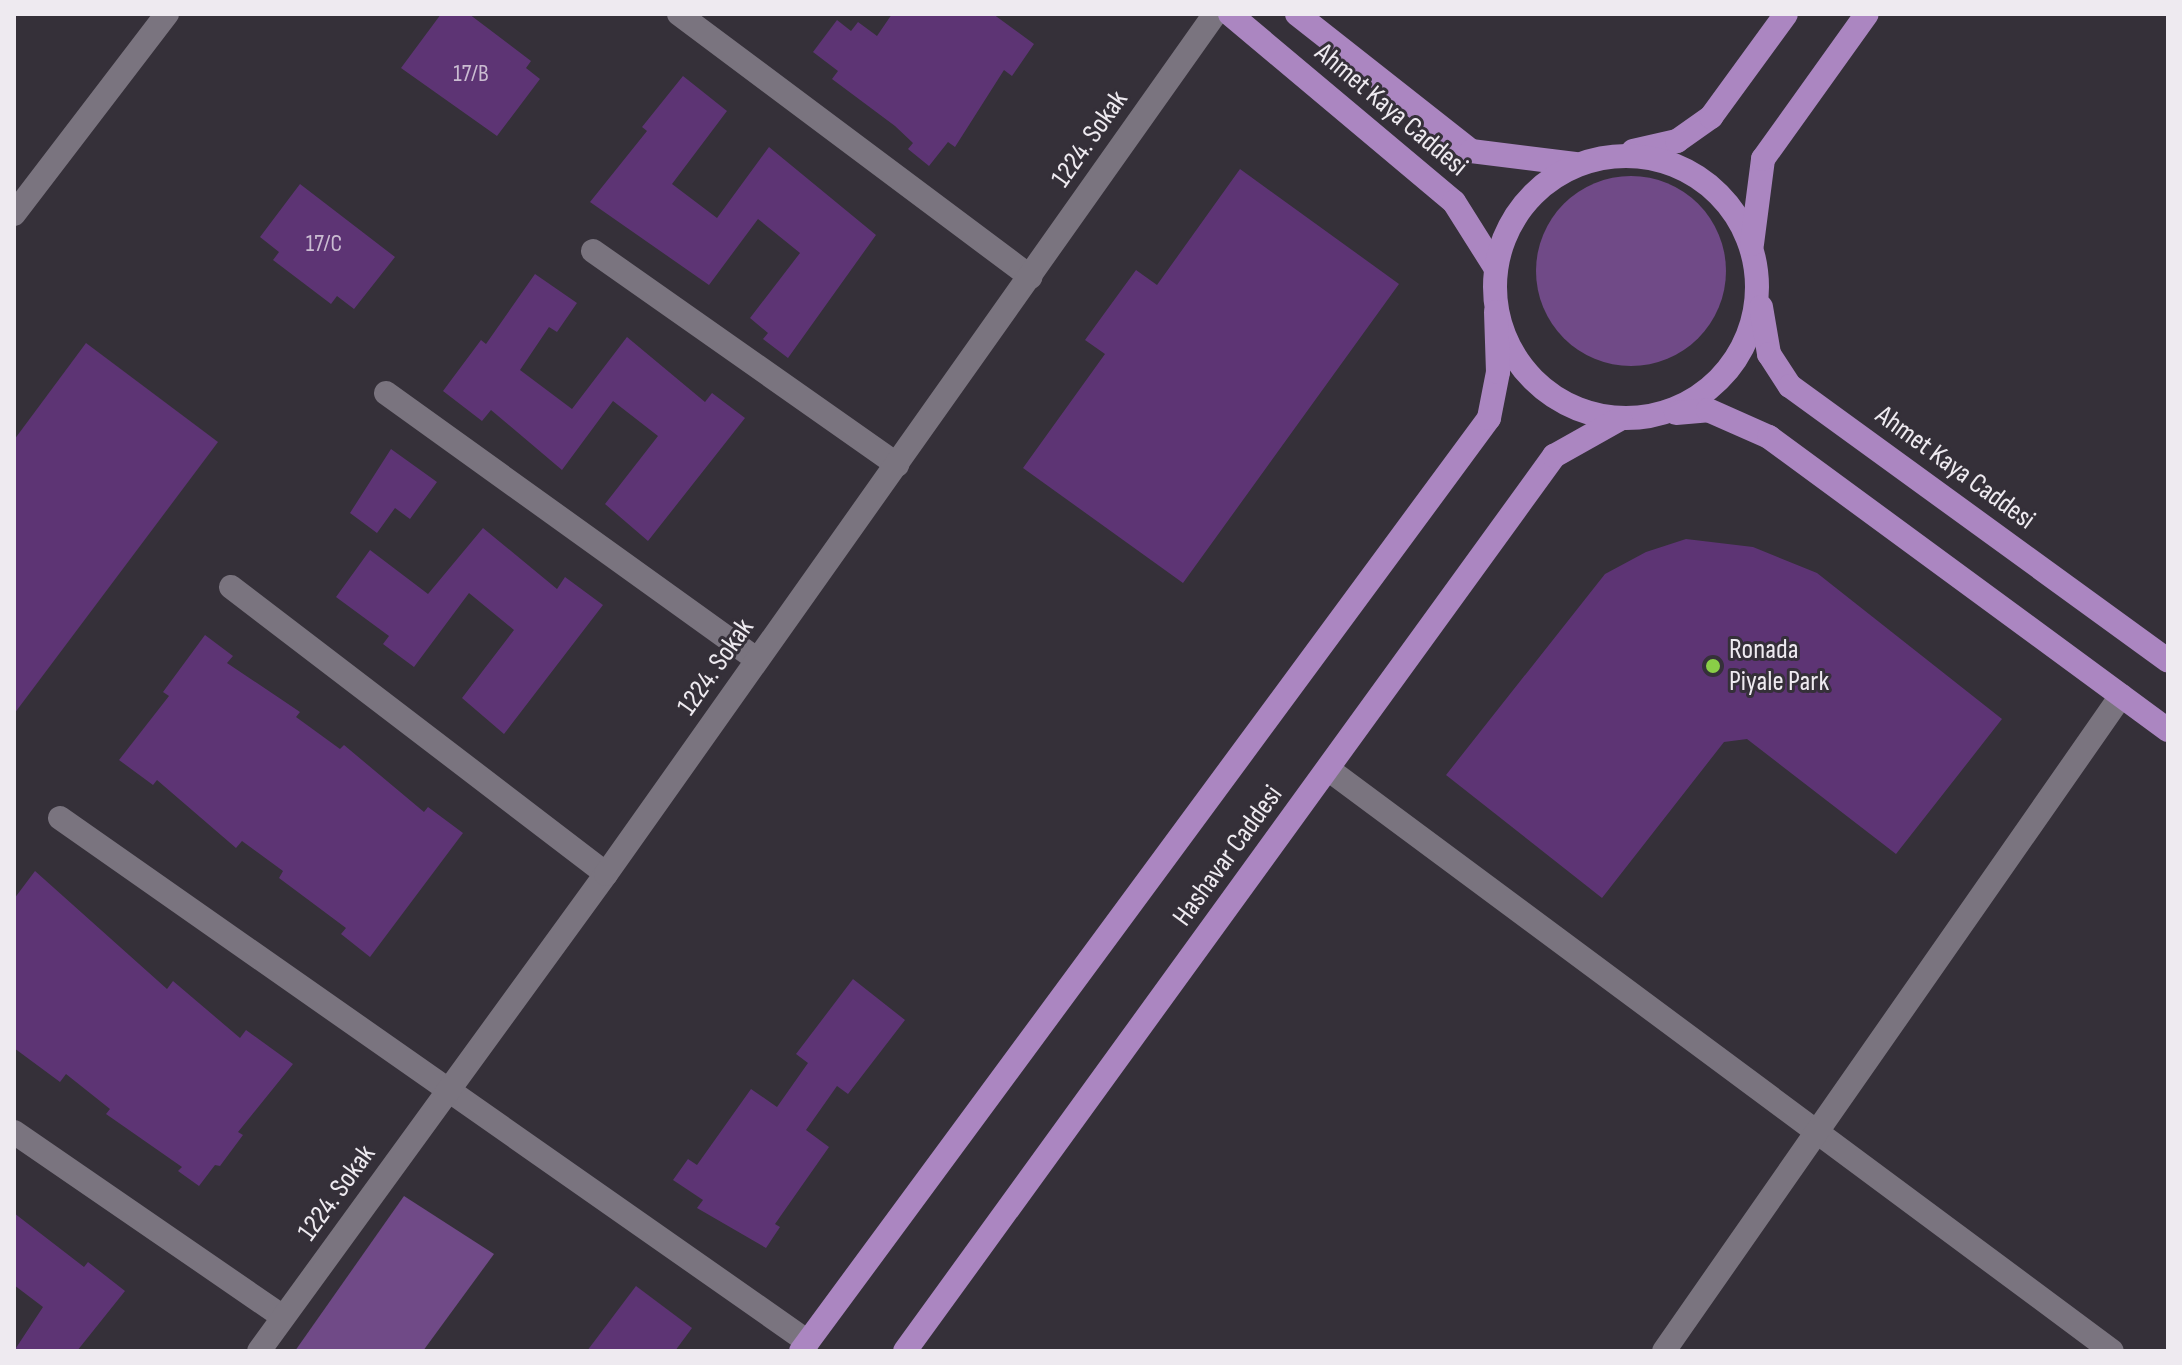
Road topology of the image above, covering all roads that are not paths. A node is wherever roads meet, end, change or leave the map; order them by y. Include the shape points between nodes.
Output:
1 (167, 14) edge
2 (679, 14) edge
3 (1215, 14) edge
4 (1230, 14) edge
5 (1297, 14) edge
6 (1786, 14) edge
7 (1867, 14) edge
8 (1619, 155) junction
9 (1575, 164) junction
10 (14, 214) edge
11 (1752, 246) junction
12 (593, 251) dead end
13 (1495, 267) junction
14 (1031, 277) junction
15 (1758, 288) junction
16 (1496, 312) junction
17 (386, 393) dead end
18 (1662, 414) junction
19 (1620, 419) junction
20 (897, 465) junction
21 (231, 587) dead end
22 (2167, 658) edge
23 (757, 660) junction
24 (2121, 696) junction
25 (2168, 730) edge
26 (1328, 769) junction
27 (60, 818) dead end
28 (606, 874) junction
29 (450, 1090) junction
30 (14, 1132) edge
31 (1817, 1134) junction
32 (283, 1317) junction
33 (805, 1346) edge
34 (259, 1351) edge
35 (905, 1351) edge
36 (1664, 1351) edge
37 (2112, 1351) edge

1 - 10 street
2 - 14 street
3 - 14 street, 1224. Sokak
4 - 13 main road, Ahmet Kaya Caddesi via 1454,202
5 - 9 main road, Ahmet Kaya Caddesi via 1471,151
6 - 8 main road via 1711,117 1677,141
7 - 11 main road via 1763,159
8 - 9 main road
8 - 11 main road via 1664,160 1702,179 1732,209
9 - 13 main road via 1537,188 1509,224
11 - 15 main road
12 - 20 street
13 - 16 main road
14 - 20 street, 1224. Sokak
15 - 18 main road via 1751,330 1731,367 1700,396
15 - 22 main road, Ahmet Kaya Caddesi via 1769,354 1790,386
16 - 19 main road via 1512,354 1542,389 1579,410
16 - 33 main road via 1498,372 1489,418
17 - 23 street
18 - 19 main road
18 - 24 main road via 1708,410 1769,437
19 - 26 main road, Hashavar Caddesi via 1554,456
20 - 23 street, 1224. Sokak
21 - 28 street
23 - 28 street, 1224. Sokak
24 - 25 main road
24 - 31 street
26 - 31 street
26 - 35 main road, Hashavar Caddesi
27 - 29 street
28 - 29 street, 1224. Sokak
29 - 32 street, 1224. Sokak
29 - 33 street
30 - 32 street
31 - 36 street
31 - 37 street
32 - 34 street, 1224. Sokak

